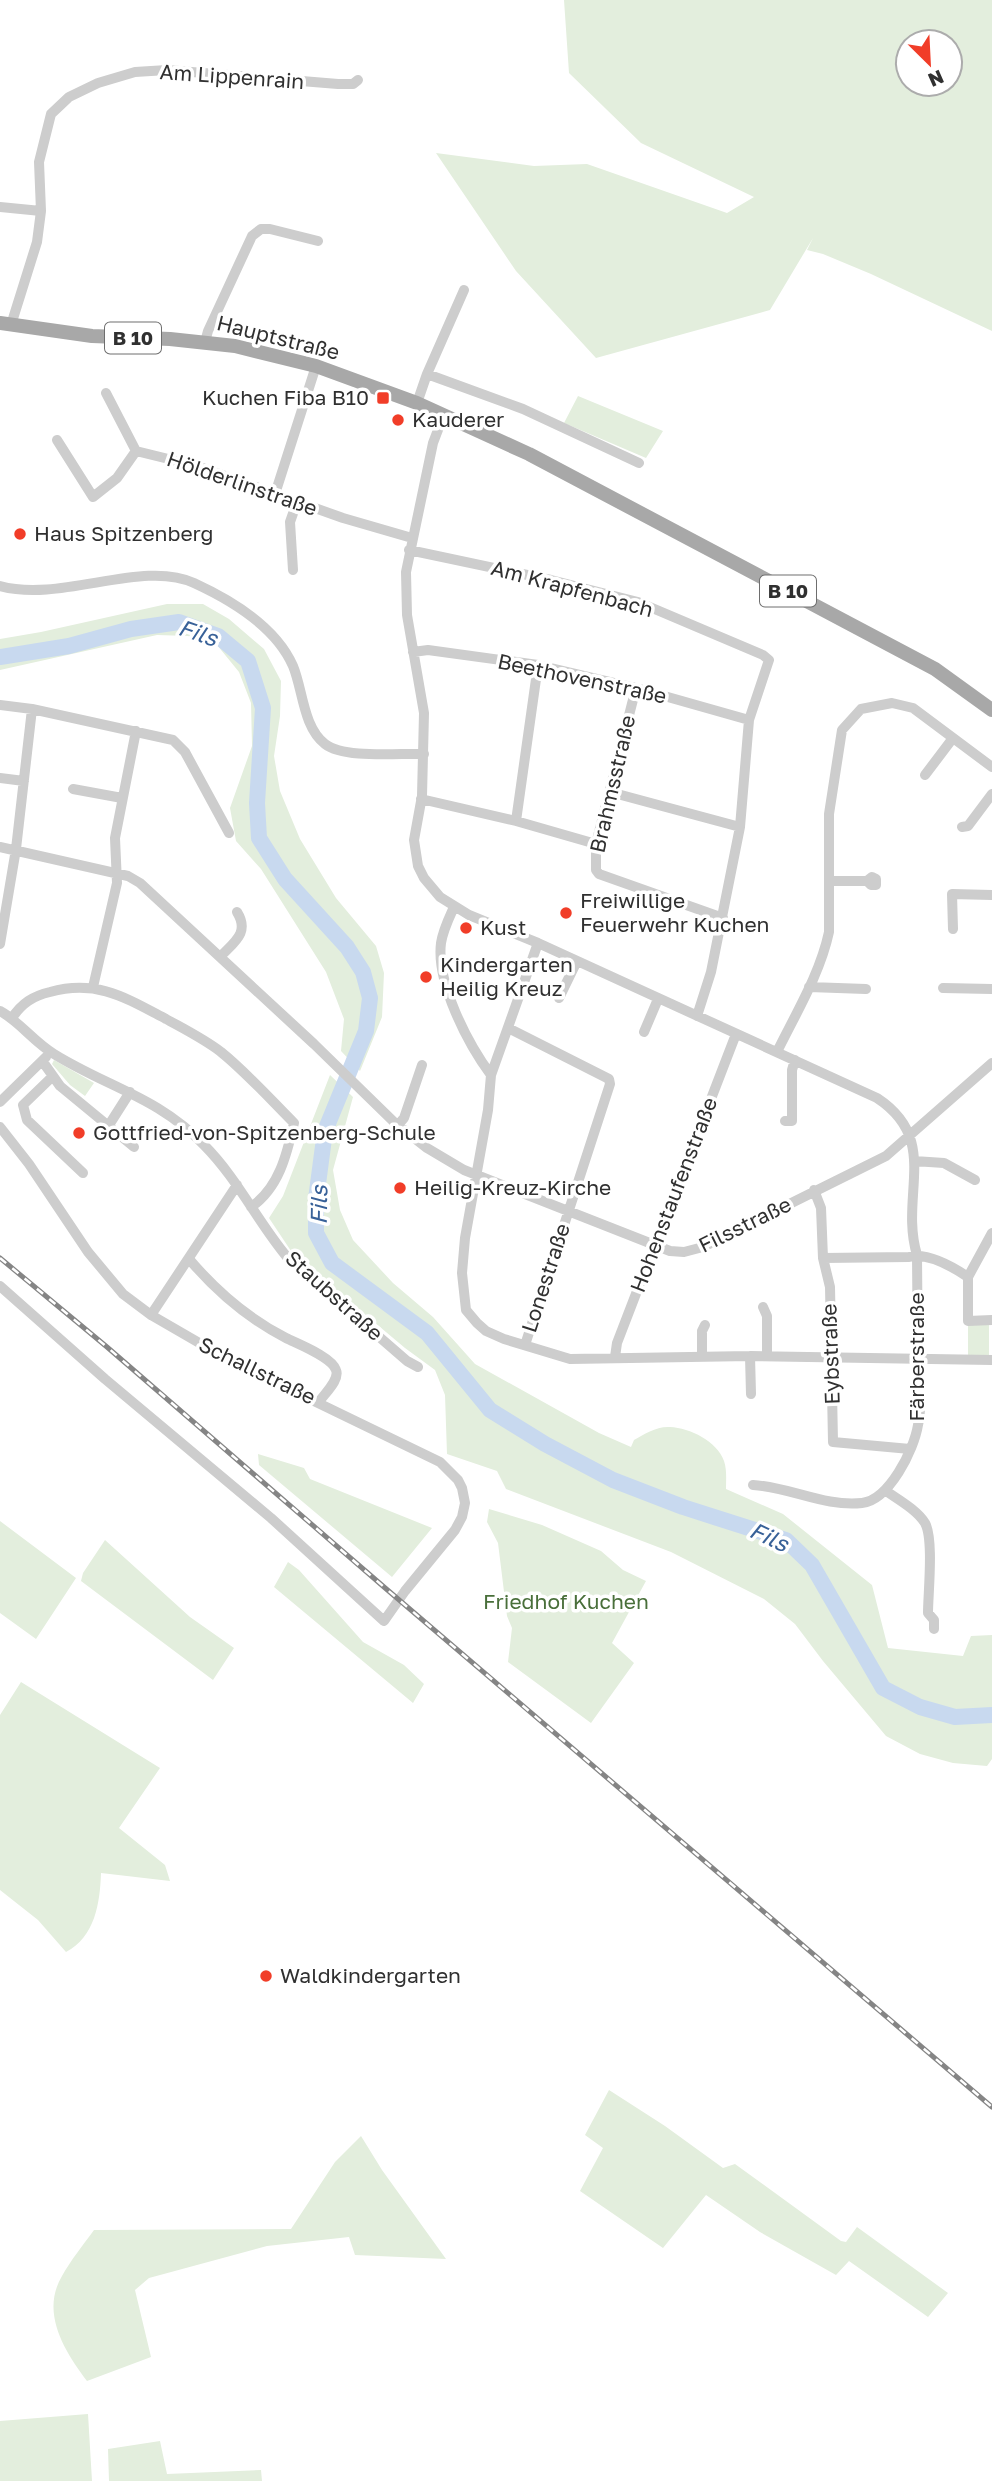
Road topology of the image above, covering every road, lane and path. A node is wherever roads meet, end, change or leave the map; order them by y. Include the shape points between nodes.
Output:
1 (358, 80) dead end
2 (0, 207) edge
3 (41, 211) junction
4 (318, 242) dead end
5 (464, 290) dead end
6 (6, 324) edge
7 (205, 342) junction
8 (316, 366) junction
9 (427, 374) junction
10 (106, 393) dead end
11 (417, 403) junction
12 (444, 414) junction
13 (57, 440) dead end
14 (136, 451) junction
15 (639, 463) dead end
16 (275, 494) junction
17 (297, 502) junction
18 (412, 538) junction
19 (409, 550) junction
20 (292, 570) dead end
21 (0, 586) edge
22 (413, 652) junction
23 (538, 665) junction
24 (636, 688) junction
25 (0, 705) edge
26 (32, 709) junction
27 (992, 710) edge
28 (748, 720) junction
29 (136, 731) junction
30 (953, 738) junction
31 (424, 754) junction
32 (992, 767) edge
33 (925, 775) dead end
34 (0, 778) edge
35 (24, 781) junction
36 (73, 789) dead end
37 (610, 792) junction
38 (992, 794) edge
39 (121, 798) junction
40 (421, 799) junction
41 (516, 821) junction
42 (740, 827) junction
43 (962, 827) dead end
44 (229, 832) dead end
45 (596, 844) junction
46 (0, 847) edge
47 (16, 849) junction
48 (117, 872) junction
49 (829, 881) junction
50 (867, 881) dead end
51 (992, 895) edge
52 (454, 906) junction
53 (237, 912) dead end
54 (723, 918) junction
55 (953, 929) dead end
56 (538, 943) junction
57 (0, 944) edge
58 (220, 957) junction
59 (578, 961) junction
60 (93, 987) junction
61 (809, 987) junction
62 (943, 988) dead end
63 (866, 989) dead end
64 (992, 989) edge
65 (559, 998) dead end
66 (658, 999) junction
67 (0, 1011) edge
68 (697, 1016) junction
69 (12, 1018) junction
70 (508, 1028) junction
71 (643, 1032) dead end
72 (736, 1034) junction
73 (50, 1052) junction
74 (776, 1052) junction
75 (795, 1060) junction
76 (43, 1062) junction
77 (992, 1063) edge
78 (422, 1065) dead end
79 (491, 1075) junction
80 (53, 1076) junction
81 (10, 1092) junction
82 (130, 1092) junction
83 (0, 1102) edge
84 (23, 1105) junction
85 (785, 1121) dead end
86 (109, 1125) junction
87 (398, 1125) junction
88 (0, 1127) edge
89 (911, 1136) junction
90 (134, 1147) dead end
91 (914, 1161) junction
92 (83, 1173) dead end
93 (477, 1175) junction
94 (975, 1180) dead end
95 (237, 1185) junction
96 (814, 1191) junction
97 (251, 1207) junction
98 (568, 1211) junction
99 (992, 1233) edge
100 (654, 1245) junction
101 (917, 1255) junction
102 (823, 1258) junction
103 (188, 1259) junction
104 (968, 1278) junction
105 (0, 1286) edge
106 (763, 1307) dead end
107 (151, 1315) junction
108 (992, 1320) edge
109 (705, 1325) dead end
110 (524, 1345) junction
111 (702, 1356) junction
112 (750, 1356) junction
113 (767, 1356) junction
114 (615, 1357) junction
115 (832, 1359) junction
116 (918, 1359) junction
117 (992, 1360) edge
118 (418, 1367) dead end
119 (751, 1394) dead end
120 (319, 1402) junction
121 (910, 1449) junction
122 (752, 1485) dead end
123 (886, 1491) junction
124 (934, 1629) dead end

1 - 3 street, Am Lippenrain via 338,85 200,71 135,72 98,83 69,97 51,114 38,162
2 - 3 street
3 - 6 street via 37,242
4 - 7 street via 270,229 252,236
5 - 9 street
6 - 7 main road, Hauptstraße / B 10 via 92,336
7 - 8 main road, Hauptstraße / B 10
8 - 11 main road, Hauptstraße / B 10
8 - 16 street
9 - 11 street
9 - 15 street via 523,409
10 - 14 street
11 - 12 main road, Hauptstraße / B 10
12 - 18 street
12 - 27 main road, Hauptstraße / B 10 via 529,454 935,669
13 - 14 street via 93,497 117,478
14 - 16 street, Hölderlinstraße via 197,466
16 - 17 street, Hölderlinstraße
17 - 18 street, Hölderlinstraße
17 - 20 street via 290,523
18 - 19 street
19 - 22 street via 405,587
19 - 28 street, Am Krapfenbach via 638,601 763,656 769,660
21 - 31 street via 41,591 153,575 191,581 249,614 282,647 308,717 325,744 345,752
22 - 23 street, Beethovenstraße via 428,650
22 - 31 street via 424,713
23 - 24 street, Beethovenstraße
23 - 41 street
24 - 28 street, Beethovenstraße
24 - 37 street, Brahmsstraße
25 - 26 street
26 - 29 street
26 - 35 street
28 - 42 street
29 - 39 street
29 - 44 street via 173,740 185,752
30 - 32 street
30 - 33 street
30 - 49 street via 913,709 892,703 861,709 842,730 830,814
31 - 40 street
34 - 35 street
35 - 47 street
36 - 39 street
37 - 42 street
37 - 45 street, Brahmsstraße
38 - 43 street via 968,826
39 - 48 street via 115,838
40 - 41 street
40 - 52 street via 414,840 418,866 432,888
41 - 45 street
42 - 54 street
45 - 54 street, Brahmsstraße via 594,861 599,874
46 - 47 street, Filsstraße
47 - 48 street, Filsstraße
47 - 57 street
48 - 58 street, Filsstraße via 140,883
48 - 60 street
49 - 50 street
49 - 61 street via 829,932
51 - 55 street via 952,894
52 - 56 street
52 - 79 street via 441,944 445,978 460,1027
53 - 58 street via 242,930
54 - 68 street
56 - 59 street
56 - 70 street
58 - 87 street, Filsstraße
59 - 65 street
59 - 66 street
60 - 69 street via 40,994
60 - 97 street via 120,995 194,1034 219,1051 294,1123 277,1176
61 - 63 street
61 - 74 street
62 - 64 street
66 - 68 street
66 - 71 street
67 - 69 street, Staubstraße
68 - 72 street
69 - 73 street, Staubstraße
70 - 79 street
70 - 98 street, Lonestraße via 609,1079
72 - 74 street
72 - 100 street, Hohenstaufenstraße
73 - 76 street
73 - 82 street, Staubstraße
74 - 75 street
75 - 85 street via 792,1121
75 - 89 street via 877,1098 896,1112
76 - 80 street
76 - 81 street
77 - 89 street, Filsstraße
78 - 87 street
79 - 93 street
80 - 84 street
80 - 86 street
81 - 83 street
81 - 84 street
82 - 86 street
82 - 95 street, Staubstraße via 187,1128
84 - 92 street via 26,1120
86 - 90 street
87 - 93 street, Filsstraße via 439,1156
88 - 107 street, Schallstraße via 88,1252 123,1294
89 - 91 street, Färberstraße
89 - 96 street, Filsstraße via 886,1156
91 - 94 street via 944,1164
91 - 101 street, Färberstraße via 912,1231
93 - 98 street, Filsstraße
93 - 110 street via 462,1272 467,1310 486,1331
95 - 97 street, Staubstraße
95 - 103 street
96 - 100 street, Filsstraße via 694,1251 670,1251
96 - 102 street, Eybstraße via 821,1208
97 - 118 street, Staubstraße via 287,1257
98 - 100 street, Filsstraße
98 - 110 street, Lonestraße
99 - 104 street
100 - 114 street, Hohenstaufenstraße
101 - 102 street
101 - 104 street
101 - 116 street, Färberstraße
102 - 115 street, Eybstraße via 830,1287
103 - 107 street
103 - 120 street via 234,1306 335,1365 337,1378
104 - 108 street via 968,1321
105 - 120 street, Schallstraße via 384,1621 455,1530 462,1517 462,1488 440,1462
106 - 113 street
107 - 120 street, Schallstraße via 227,1359
109 - 111 street
110 - 114 street via 570,1359
111 - 112 street
111 - 114 street
112 - 113 street
112 - 119 street
113 - 115 street
115 - 116 street
115 - 121 street, Eybstraße via 833,1442
116 - 117 street
116 - 121 street, Färberstraße via 919,1423
121 - 123 street, Färberstraße
122 - 123 street via 834,1502 863,1503
123 - 124 street via 927,1527 928,1613

